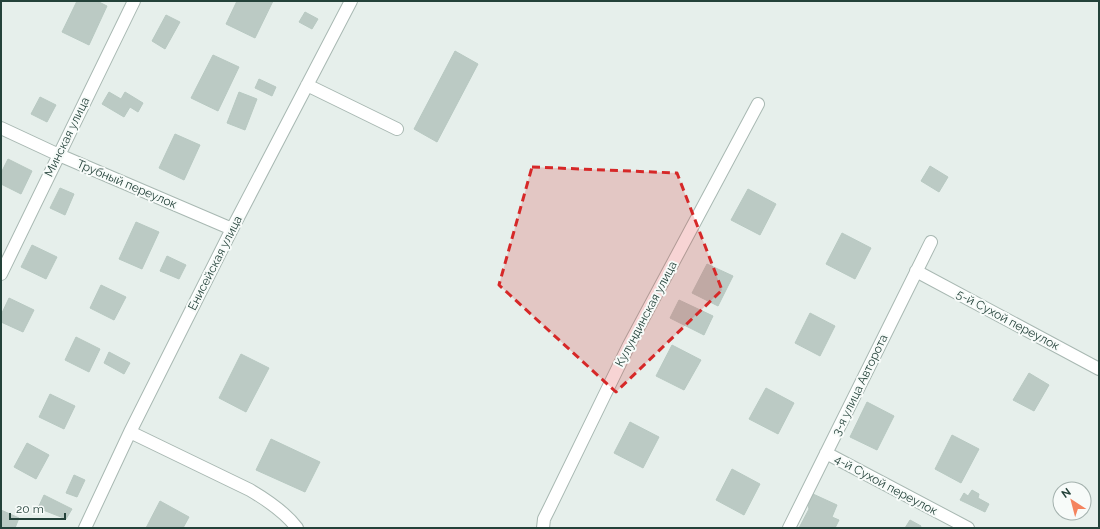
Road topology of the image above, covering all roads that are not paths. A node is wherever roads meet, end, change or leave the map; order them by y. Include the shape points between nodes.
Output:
1 (134, 1) edge
2 (351, 1) edge
3 (306, 85) junction
4 (758, 104) dead end
5 (1, 128) edge
6 (397, 129) dead end
7 (59, 155) junction
8 (232, 229) junction
9 (931, 242) dead end
10 (916, 271) junction
11 (1, 274) edge
12 (1099, 369) edge
13 (130, 432) junction
14 (826, 453) junction
15 (85, 528) edge
16 (297, 528) edge
17 (543, 528) edge
18 (789, 528) edge
19 (968, 528) edge

1 - 7 street, Минская улица
2 - 3 street, Енисейская улица
3 - 6 street
3 - 8 street, Енисейская улица
4 - 17 street, Кулундинская улица via 629,346 550,507
5 - 7 street, Трубный переулок
7 - 8 street, Трубный переулок
7 - 11 street, Минская улица
8 - 13 street, Енисейская улица
9 - 10 street, 3-я улица Авторота
10 - 12 street, 5-й Сухой переулок
10 - 14 street, 3-я улица Авторота
13 - 15 street, Енисейская улица
13 - 16 street via 250,490 282,512
14 - 18 street, 3-я улица Авторота
14 - 19 street, 4-й Сухой переулок

